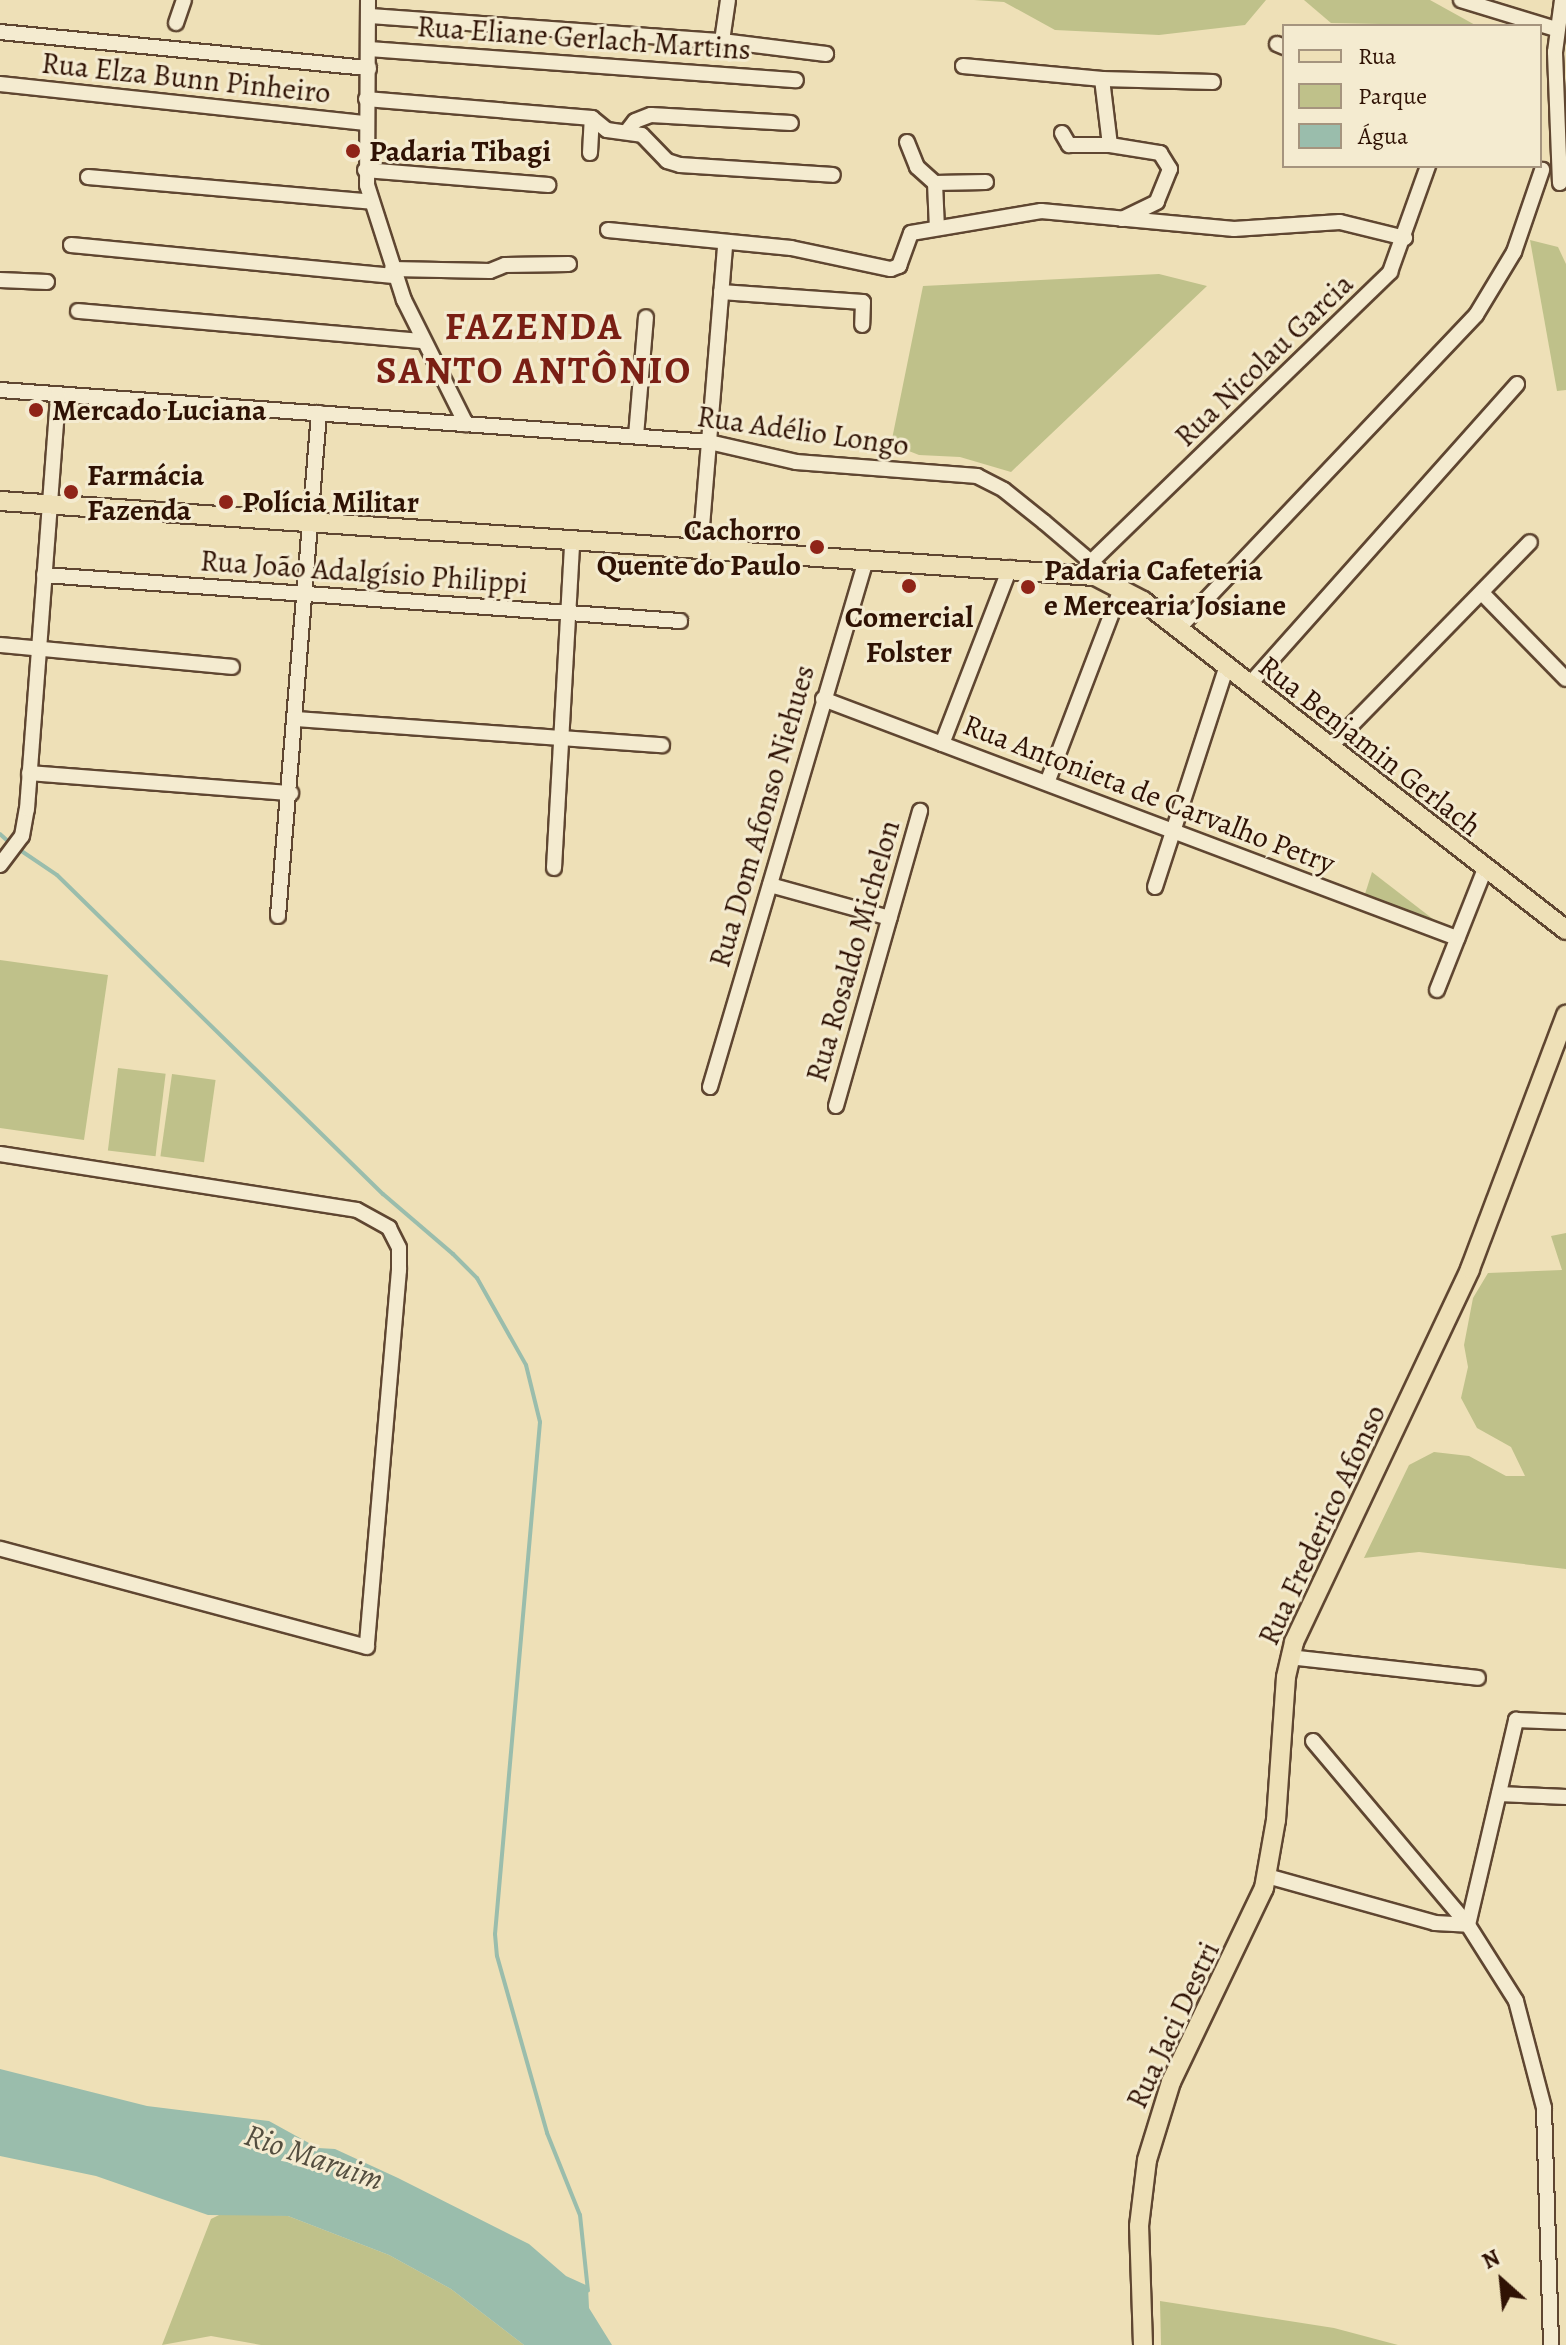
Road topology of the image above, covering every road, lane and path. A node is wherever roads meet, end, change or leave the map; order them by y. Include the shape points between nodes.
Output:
1 (184, 0) edge
2 (368, 0) edge
3 (728, 0) edge
4 (1461, 0) edge
5 (1562, 0) edge
6 (370, 16) junction
7 (176, 23) dead end
8 (1540, 24) edge
9 (1542, 25) edge
10 (1556, 29) junction
11 (0, 32) edge
12 (722, 41) junction
13 (369, 49) junction
14 (826, 54) dead end
15 (963, 66) dead end
16 (369, 68) junction
17 (1102, 79) junction
18 (796, 80) dead end
19 (1213, 82) dead end
20 (0, 84) edge
21 (366, 99) junction
22 (592, 118) junction
23 (366, 123) junction
24 (791, 123) dead end
25 (628, 130) junction
26 (1062, 133) dead end
27 (907, 142) dead end
28 (1110, 145) junction
29 (590, 153) dead end
30 (1427, 168) edge
31 (365, 170) junction
32 (1542, 170) dead end
33 (833, 175) dead end
34 (88, 177) dead end
35 (986, 182) dead end
36 (935, 183) junction
37 (1560, 183) dead end
38 (548, 185) dead end
39 (372, 202) junction
40 (1114, 221) junction
41 (937, 228) junction
42 (608, 230) dead end
43 (1405, 238) junction
44 (725, 244) junction
45 (71, 245) dead end
46 (569, 264) dead end
47 (393, 272) junction
48 (0, 280) edge
49 (47, 282) dead end
50 (721, 292) junction
51 (78, 311) dead end
52 (646, 317) dead end
53 (862, 325) dead end
54 (423, 341) junction
55 (1517, 384) dead end
56 (0, 390) edge
57 (58, 394) junction
58 (319, 413) junction
59 (466, 424) junction
60 (636, 436) junction
61 (709, 442) junction
62 (0, 501) edge
63 (50, 503) junction
64 (311, 522) junction
65 (572, 541) junction
66 (1530, 542) dead end
67 (700, 551) junction
68 (866, 560) junction
69 (1010, 568) junction
70 (1094, 572) junction
71 (44, 575) junction
72 (1122, 587) junction
73 (306, 593) junction
74 (1482, 593) junction
75 (568, 613) junction
76 (680, 621) dead end
77 (1178, 629) junction
78 (0, 645) edge
79 (39, 646) junction
80 (232, 667) dead end
81 (1226, 668) junction
82 (1566, 679) edge
83 (1249, 685) junction
84 (823, 699) junction
85 (296, 719) junction
86 (561, 738) junction
87 (942, 744) junction
88 (662, 745) dead end
89 (1330, 747) junction
90 (29, 773) junction
91 (1047, 783) junction
92 (291, 793) junction
93 (920, 811) dead end
94 (1172, 831) junction
95 (0, 865) edge
96 (554, 868) dead end
97 (1484, 871) junction
98 (770, 885) junction
99 (1155, 887) dead end
100 (278, 916) dead end
101 (890, 918) junction
102 (1566, 930) edge
103 (1457, 938) junction
104 (1437, 990) dead end
105 (1566, 1015) edge
106 (710, 1087) dead end
107 (836, 1106) dead end
108 (0, 1154) edge
109 (0, 1549) edge
110 (1289, 1657) junction
111 (1478, 1678) dead end
112 (1566, 1722) edge
113 (1313, 1741) dead end
114 (1499, 1794) junction
115 (1566, 1797) edge
116 (1267, 1876) junction
117 (1468, 1925) junction
118 (1143, 2345) edge
119 (1551, 2345) edge

1 - 7 street
2 - 6 street
3 - 12 street
4 - 8 street
5 - 10 street
6 - 12 street
6 - 13 street
9 - 10 street
10 - 37 street
11 - 16 street
12 - 14 street
13 - 16 street
13 - 18 street, Rua Eliane Gerlach Martins
15 - 17 street
16 - 21 street
17 - 19 street
17 - 28 street
20 - 23 street, Rua Elza Bunn Pinheiro
21 - 22 street
21 - 23 street
22 - 25 street via 607,130
22 - 29 street
23 - 31 street
24 - 25 street via 651,115
25 - 33 street via 680,165
26 - 28 street via 1069,145
27 - 36 street via 917,167
28 - 40 street via 1160,153 1170,169 1157,202
30 - 43 street, Rua Nicolau Garcia
31 - 38 street
31 - 39 street
32 - 77 street via 1514,252 1476,315
34 - 39 street
35 - 36 street
36 - 41 street
39 - 47 street
40 - 41 street via 1041,211
40 - 43 street via 1234,229 1340,222
41 - 44 street via 905,238 899,266 791,248
42 - 44 street
43 - 70 street, Rua Nicolau Garcia via 1384,280
44 - 50 street
45 - 47 street
46 - 47 street
47 - 54 street
48 - 49 street
50 - 53 street via 863,302
50 - 61 street
51 - 54 street
52 - 60 street
54 - 59 street
55 - 83 street
56 - 57 street, Rua Adélio Longo
57 - 58 street, Rua Adélio Longo
57 - 63 street
58 - 59 street, Rua Adélio Longo
58 - 64 street
59 - 60 street, Rua Adélio Longo
60 - 61 street, Rua Adélio Longo
61 - 67 street
61 - 70 street, Rua Adélio Longo via 822,465 977,476 1004,490
62 - 63 main road, Rua Benjamin Gerlach
63 - 64 main road, Rua Benjamin Gerlach
63 - 71 street
64 - 65 main road, Rua Benjamin Gerlach
64 - 73 street
65 - 67 main road, Rua Benjamin Gerlach
65 - 75 street
66 - 74 street
67 - 68 main road, Rua Benjamin Gerlach
68 - 69 main road, Rua Benjamin Gerlach
68 - 84 street, Rua Dom Afonso Niehues
69 - 70 main road, Rua Benjamin Gerlach
69 - 87 street
70 - 72 main road, Rua Benjamin Gerlach
71 - 73 street, Rua João Adalgísio Philippi
71 - 79 street
72 - 77 main road, Rua Benjamin Gerlach
72 - 91 street
73 - 75 street, Rua João Adalgísio Philippi
73 - 85 street
74 - 82 street
74 - 89 street
75 - 76 street, Rua João Adalgísio Philippi
75 - 86 street
77 - 81 main road, Rua Benjamin Gerlach
78 - 79 street
79 - 80 street
79 - 90 street
81 - 83 main road, Rua Benjamin Gerlach
81 - 94 street
83 - 89 main road, Rua Benjamin Gerlach
84 - 87 street, Rua Antonieta de Carvalho Petry
84 - 98 street, Rua Dom Afonso Niehues
85 - 86 street
85 - 92 street
86 - 88 street
86 - 96 street
87 - 91 street, Rua Antonieta de Carvalho Petry
89 - 97 main road, Rua Benjamin Gerlach
90 - 92 street
90 - 95 street via 22,836
91 - 94 street, Rua Antonieta de Carvalho Petry
92 - 100 street
93 - 101 street, Rua Rosaldo Michelon
94 - 99 street
94 - 103 street, Rua Antonieta de Carvalho Petry
97 - 102 main road, Rua Benjamin Gerlach
97 - 103 street
98 - 101 street
98 - 106 street, Rua Dom Afonso Niehues
101 - 107 street, Rua Rosaldo Michelon
103 - 104 street
105 - 110 main road, Rua Frederico Afonso via 1470,1269
108 - 109 street via 357,1210 389,1228 399,1248 399,1270 367,1647
110 - 111 street
110 - 116 main road, Rua Frederico Afonso
112 - 114 street via 1516,1720
113 - 117 street
114 - 115 street
114 - 117 street
116 - 117 street via 1435,1923
116 - 118 main road, Rua Jaci Destri via 1249,1929 1187,2047 1154,2134 1139,2226
117 - 119 street via 1516,2001 1538,2070 1547,2142

